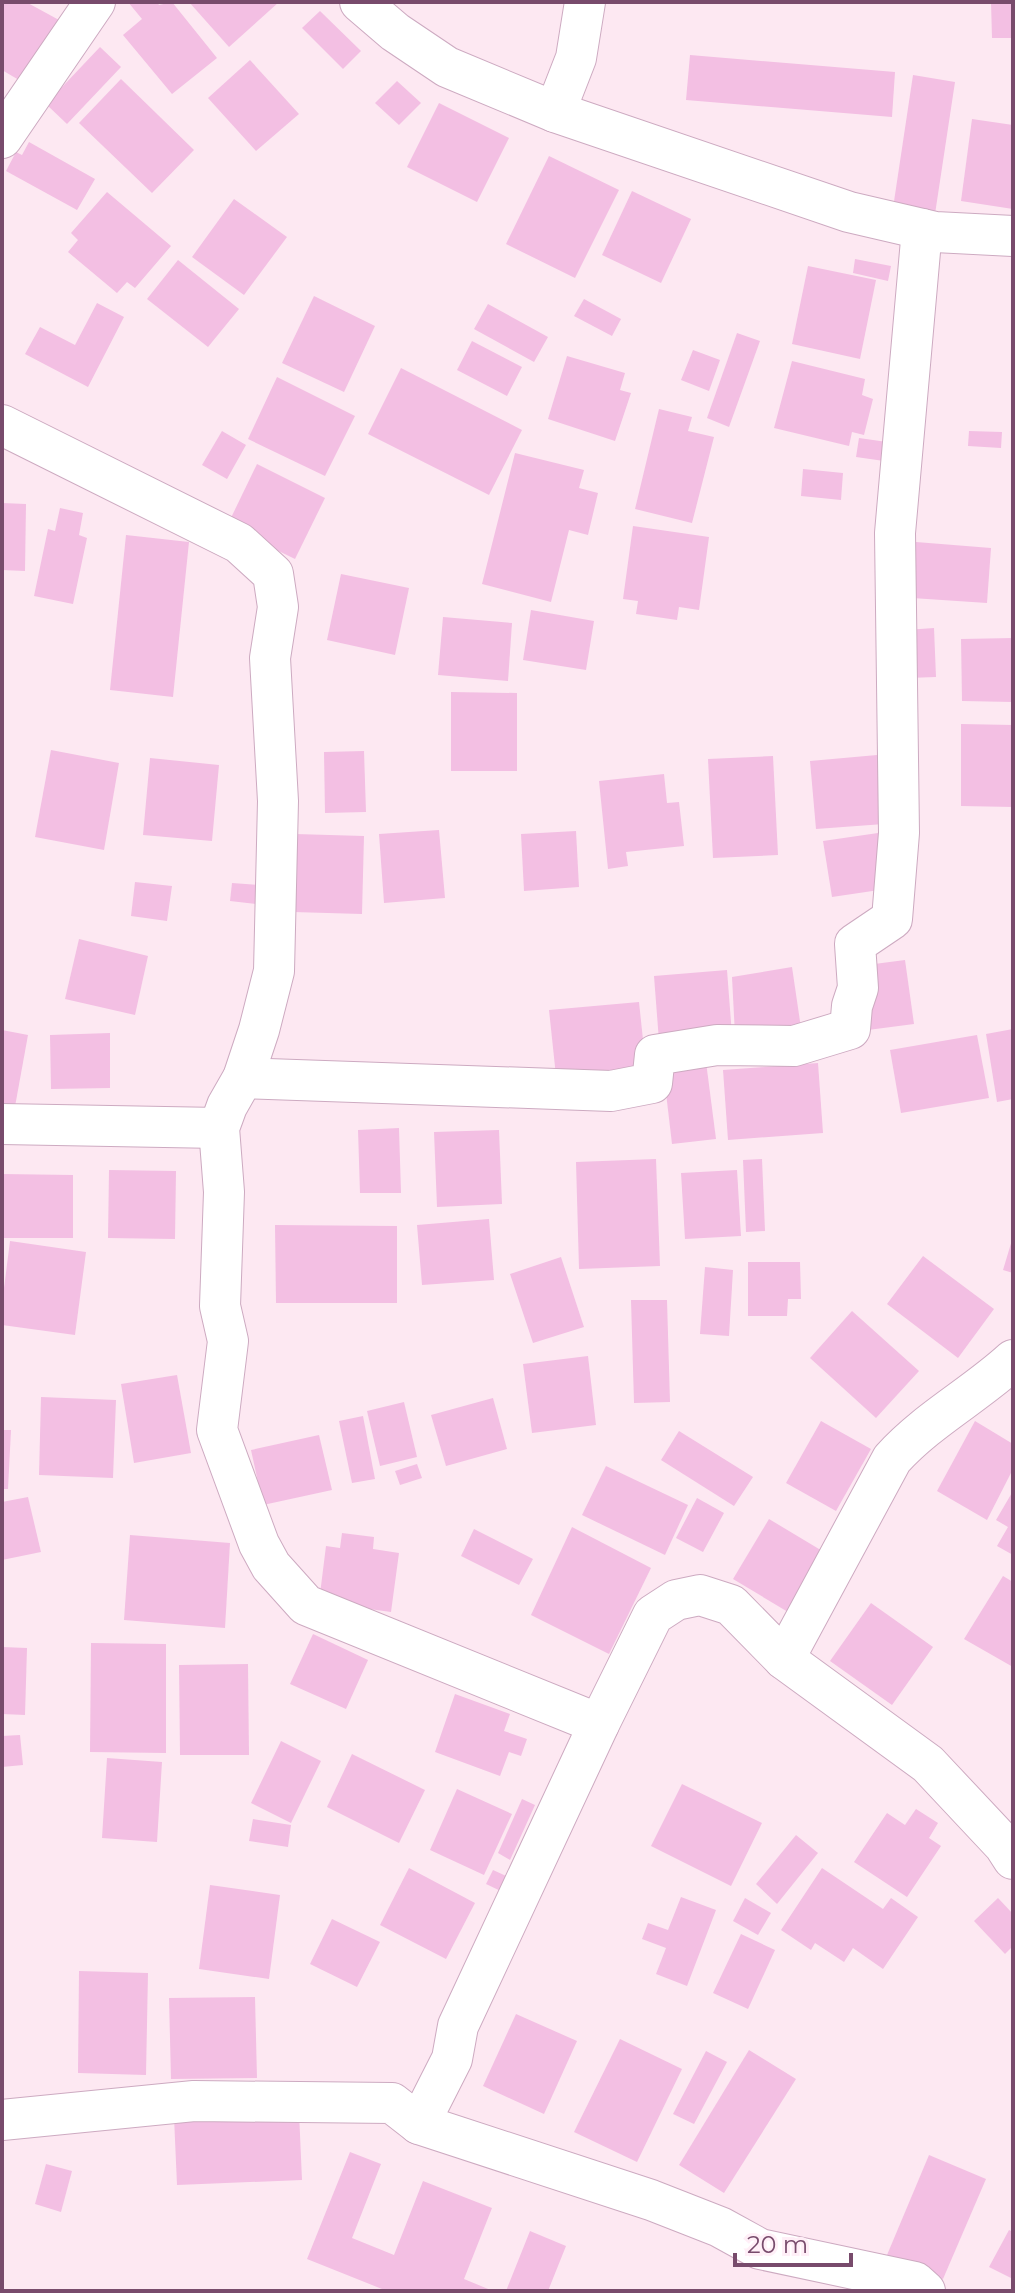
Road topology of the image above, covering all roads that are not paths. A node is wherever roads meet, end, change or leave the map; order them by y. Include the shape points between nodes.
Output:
1 (95, 2) edge
2 (360, 2) edge
3 (585, 2) edge
4 (555, 112) junction
5 (2, 138) edge
6 (922, 229) junction
7 (1013, 236) edge
8 (2, 425) edge
9 (243, 1078) junction
10 (2, 1124) edge
11 (219, 1128) junction
12 (1013, 1360) edge
13 (784, 1659) junction
14 (599, 1724) junction
15 (1013, 1859) edge
16 (2, 2120) edge
17 (419, 2124) junction
18 (925, 2291) edge

1 - 5 street
2 - 4 street via 447,67
3 - 4 street via 576,58
4 - 6 street via 849,212
6 - 7 street
6 - 9 street via 895,533 899,833 892,919 855,944 858,988 850,1029 794,1046 717,1045 655,1055 652,1083 611,1091
8 - 9 street via 239,543 273,574 278,607 270,658 278,801 274,971
9 - 11 street
10 - 11 street
11 - 14 street via 224,1192 220,1306 228,1341 217,1430 271,1566 306,1605
12 - 13 street via 892,1459
13 - 14 street via 731,1605 700,1595 676,1600 653,1615
13 - 15 street via 928,1764
14 - 17 street via 458,2026 452,2059
16 - 17 street via 194,2101 392,2103
17 - 18 street via 651,2200 760,2249 915,2282

